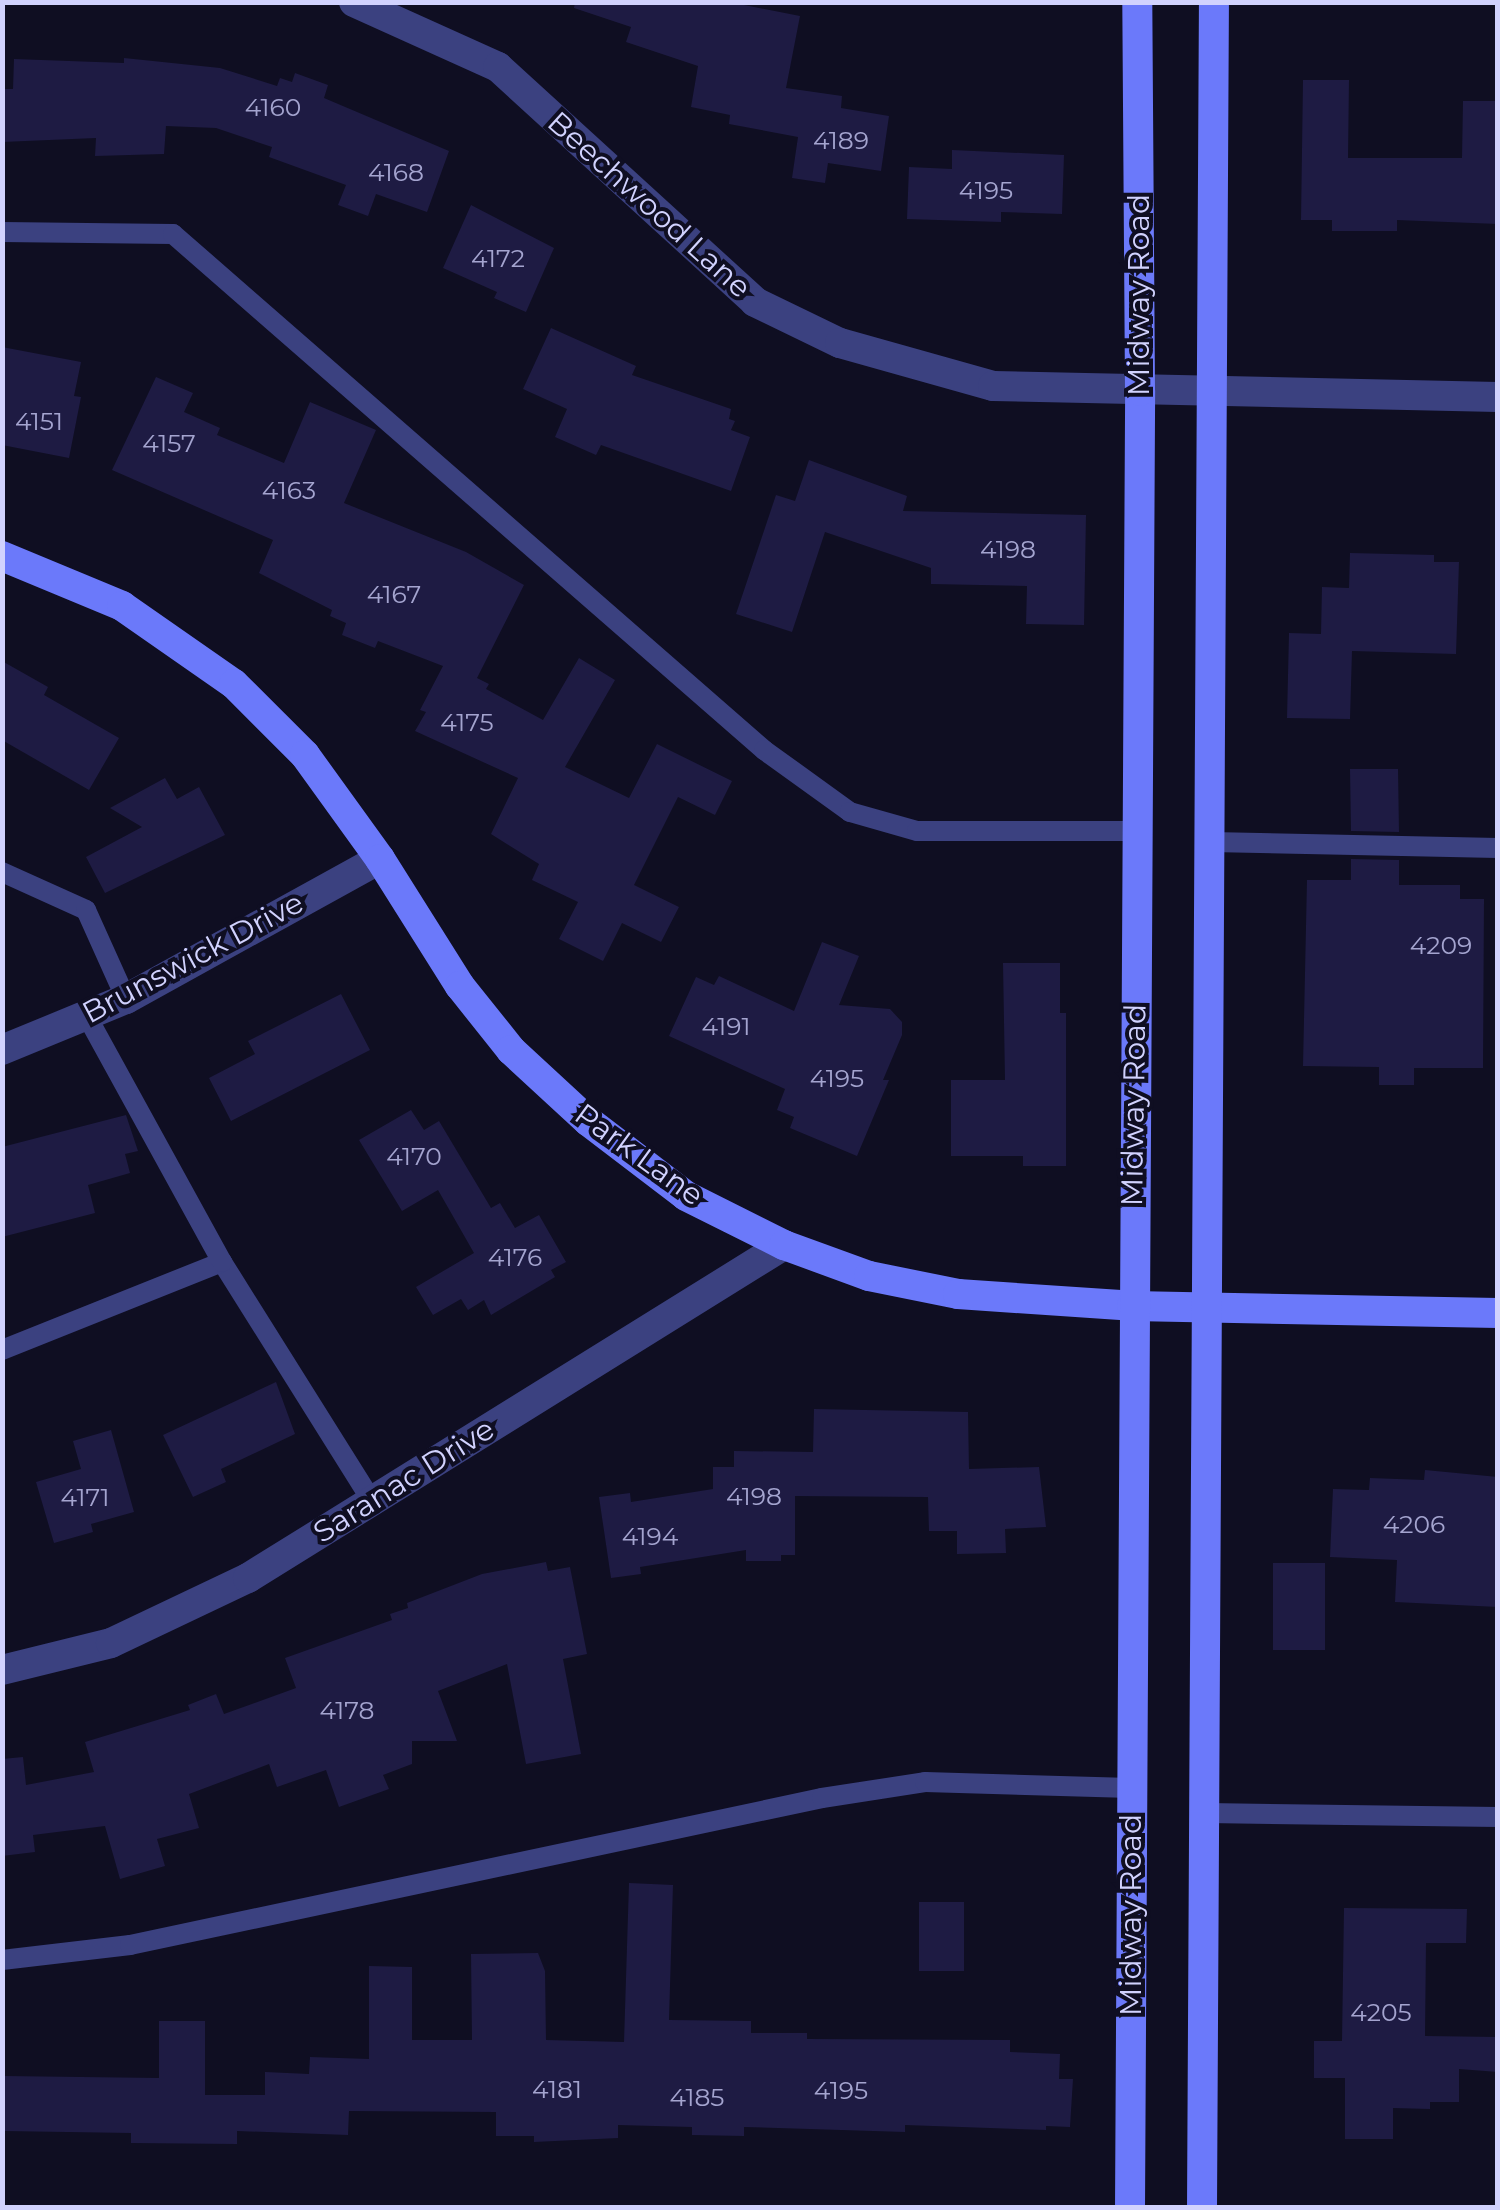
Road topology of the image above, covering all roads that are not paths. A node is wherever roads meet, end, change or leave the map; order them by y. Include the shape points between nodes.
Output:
1 (354, 2) edge
2 (1137, 2) edge
3 (1214, 2) edge
4 (2, 232) edge
5 (1140, 391) junction
6 (1213, 392) junction
7 (1498, 398) edge
8 (2, 556) edge
9 (1136, 831) junction
10 (1210, 842) junction
11 (1498, 848) edge
12 (380, 859) junction
13 (2, 872) edge
14 (126, 999) junction
15 (87, 1016) junction
16 (2, 1050) edge
17 (784, 1245) junction
18 (222, 1262) junction
19 (1132, 1306) junction
20 (1209, 1308) junction
21 (1498, 1312) edge
22 (2, 1350) edge
23 (372, 1501) junction
24 (2, 1670) edge
25 (1131, 1788) junction
26 (1206, 1812) junction
27 (1498, 1818) edge
28 (2, 1960) edge
29 (1130, 2208) edge
30 (1202, 2208) edge

1 - 5 street, Beechwood Lane via 498,67 755,302 840,343 993,386
2 - 5 main road, Midway Road
3 - 6 main road
4 - 9 lane via 173,234 764,750 850,812 917,831
5 - 6 street, Beechwood Lane
5 - 9 main road, Midway Road
6 - 7 street, Beechwood Lane
6 - 10 main road
8 - 12 main road, Park Lane via 122,606 234,684 305,756
9 - 19 main road, Midway Road
10 - 11 lane
10 - 20 main road
12 - 14 street, Brunswick Drive
12 - 17 main road, Park Lane via 460,986 510,1050 686,1196
13 - 14 lane via 86,910
14 - 15 street, Brunswick Drive
15 - 16 street, Brunswick Drive
15 - 18 lane
17 - 19 main road, Park Lane via 869,1276 958,1294
17 - 23 street, Saranac Drive
18 - 22 lane
18 - 23 lane
19 - 20 main road, Park Lane
19 - 25 main road, Midway Road
20 - 21 main road, Park Lane
20 - 26 main road
23 - 24 street, Saranac Drive via 248,1578 111,1643
25 - 28 lane via 924,1782 130,1946
25 - 29 main road, Midway Road
26 - 27 lane
26 - 30 main road

